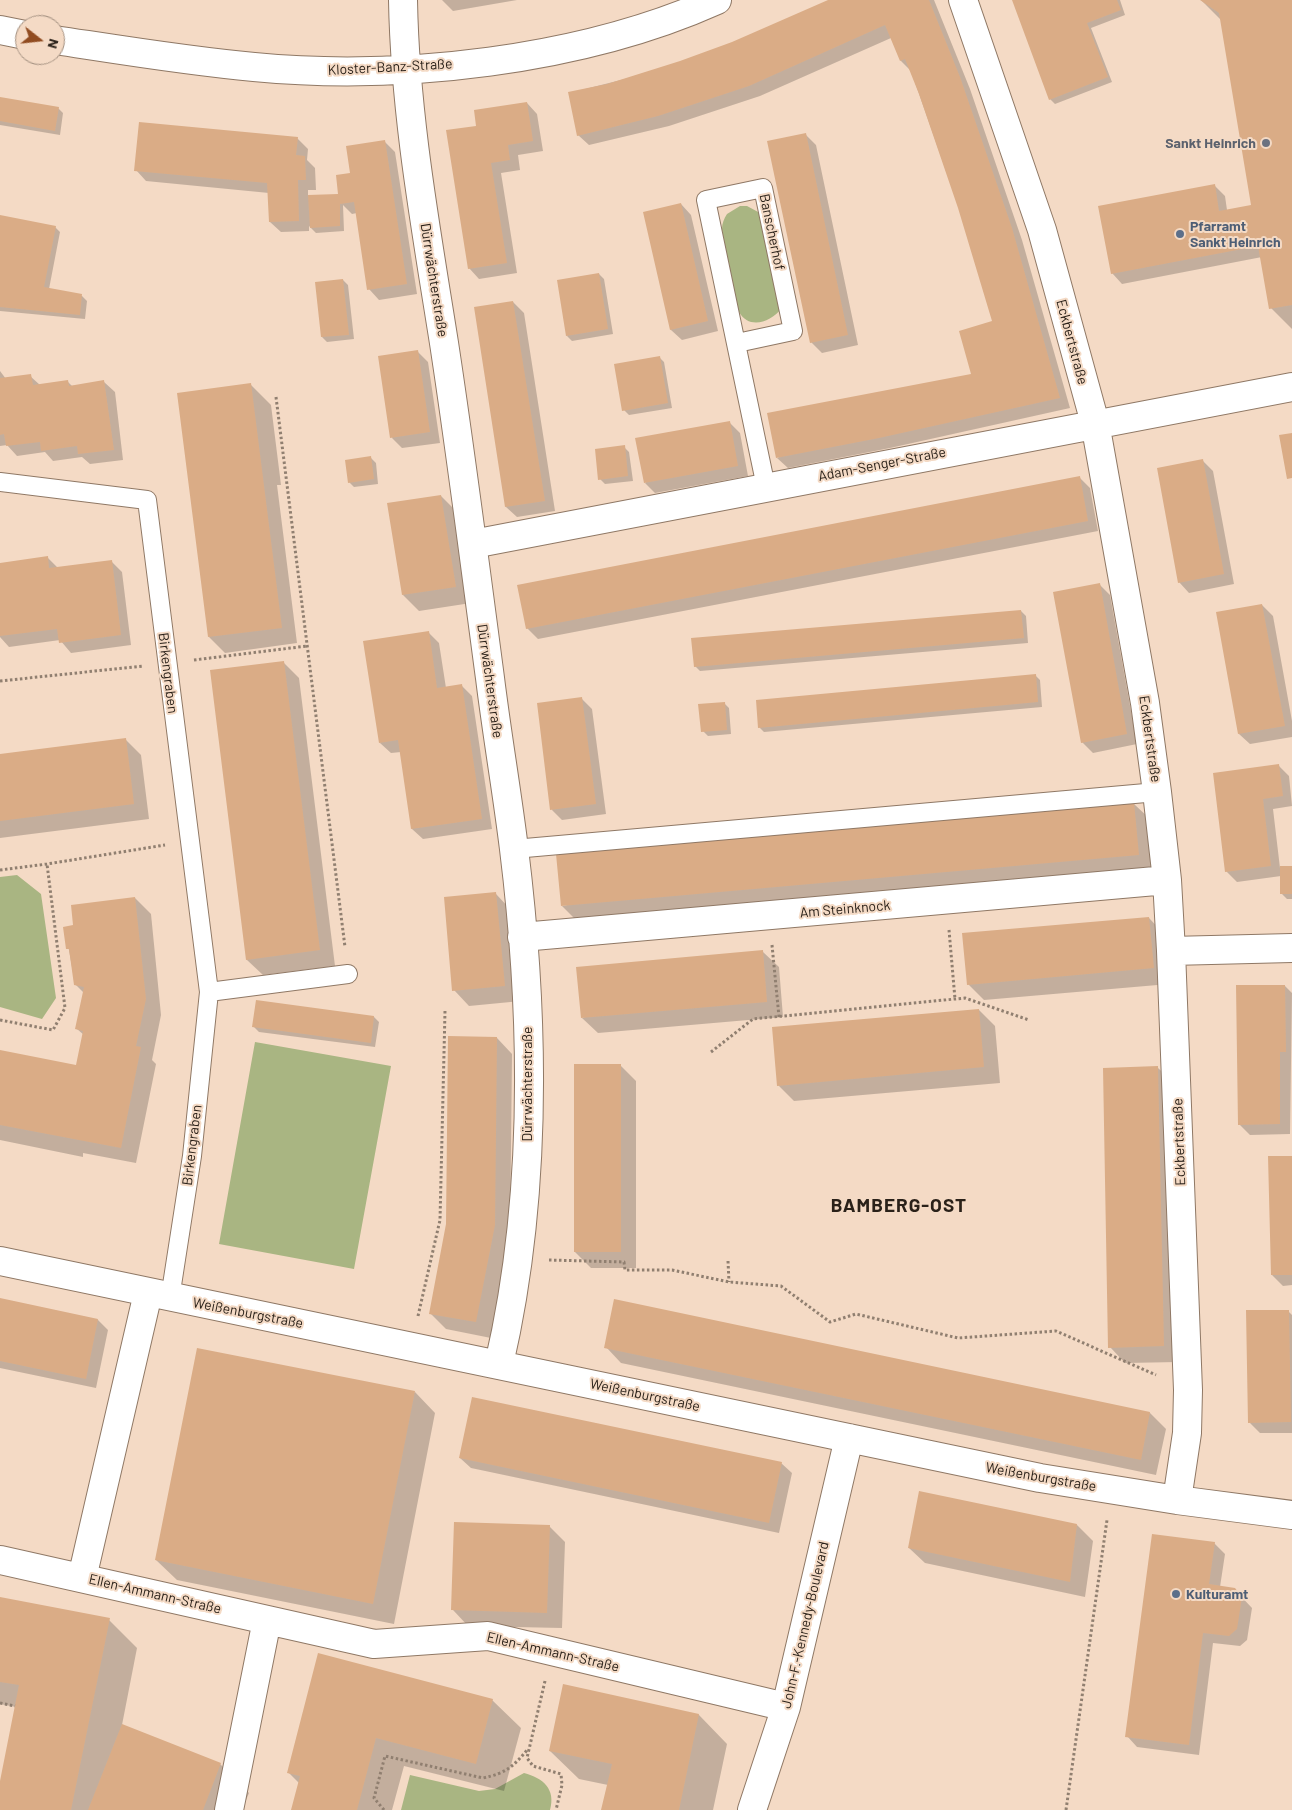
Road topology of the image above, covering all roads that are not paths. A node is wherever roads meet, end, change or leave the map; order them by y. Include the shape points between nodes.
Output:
1 (403, 0) edge
2 (717, 0) edge
3 (963, 0) edge
4 (0, 30) edge
5 (15, 33) edge
6 (65, 41) edge
7 (406, 69) junction
8 (737, 343) junction
9 (1292, 387) edge
10 (1095, 423) junction
11 (0, 482) edge
12 (766, 487) junction
13 (473, 544) junction
14 (1158, 792) junction
15 (514, 849) junction
16 (1167, 880) junction
17 (522, 937) junction
18 (1292, 948) edge
19 (1171, 951) junction
20 (348, 974) road end
21 (208, 992) junction
22 (0, 1261) edge
23 (159, 1295) junction
24 (499, 1364) junction
25 (849, 1438) junction
26 (1177, 1500) junction
27 (1292, 1515) edge
28 (0, 1560) edge
29 (82, 1578) junction
30 (267, 1620) junction
31 (786, 1707) junction
32 (229, 1810) edge
33 (752, 1810) edge

1 - 7 street, Dürrwächterstraße
2 - 7 street, Kloster-Banz-Straße via 612,37 522,57
3 - 10 street, Eckbertstraße via 1042,230
4 - 5 street
6 - 7 street, Kloster-Banz-Straße via 254,68
7 - 13 street, Dürrwächterstraße via 412,137
8 - 8 lane, Banscherhof via 706,200 763,188 793,331
8 - 12 lane, Banscherhof
9 - 10 street, Adam-Senger-Straße
10 - 12 street, Adam-Senger-Straße
10 - 14 street, Eckbertstraße
11 - 21 lane, Birkengraben via 147,500
12 - 13 street, Adam-Senger-Straße
13 - 15 street, Dürrwächterstraße
14 - 15 lane
14 - 16 street, Eckbertstraße
15 - 17 street, Dürrwächterstraße
16 - 17 street, Am Steinknock
16 - 19 street, Eckbertstraße
17 - 24 street, Dürrwächterstraße via 528,1043 528,1152 523,1232
18 - 19 street
19 - 26 street, Eckbertstraße via 1188,1390 1187,1433
20 - 21 lane
21 - 23 lane, Birkengraben via 192,1156
22 - 23 street, Weißenburgstraße
23 - 24 street, Weißenburgstraße
23 - 29 street, Ellen-Ammann-Straße
24 - 25 street, Weißenburgstraße
25 - 26 street, Weißenburgstraße via 1040,1478
25 - 31 street, John-F.-Kennedy-Boulevard
26 - 27 street, Weißenburgstraße
28 - 29 street, Ellen-Ammann-Straße
29 - 30 street, Ellen-Ammann-Straße
30 - 31 street, Ellen-Ammann-Straße via 374,1644 488,1636
30 - 32 street
31 - 33 street, John-F.-Kennedy-Boulevard

